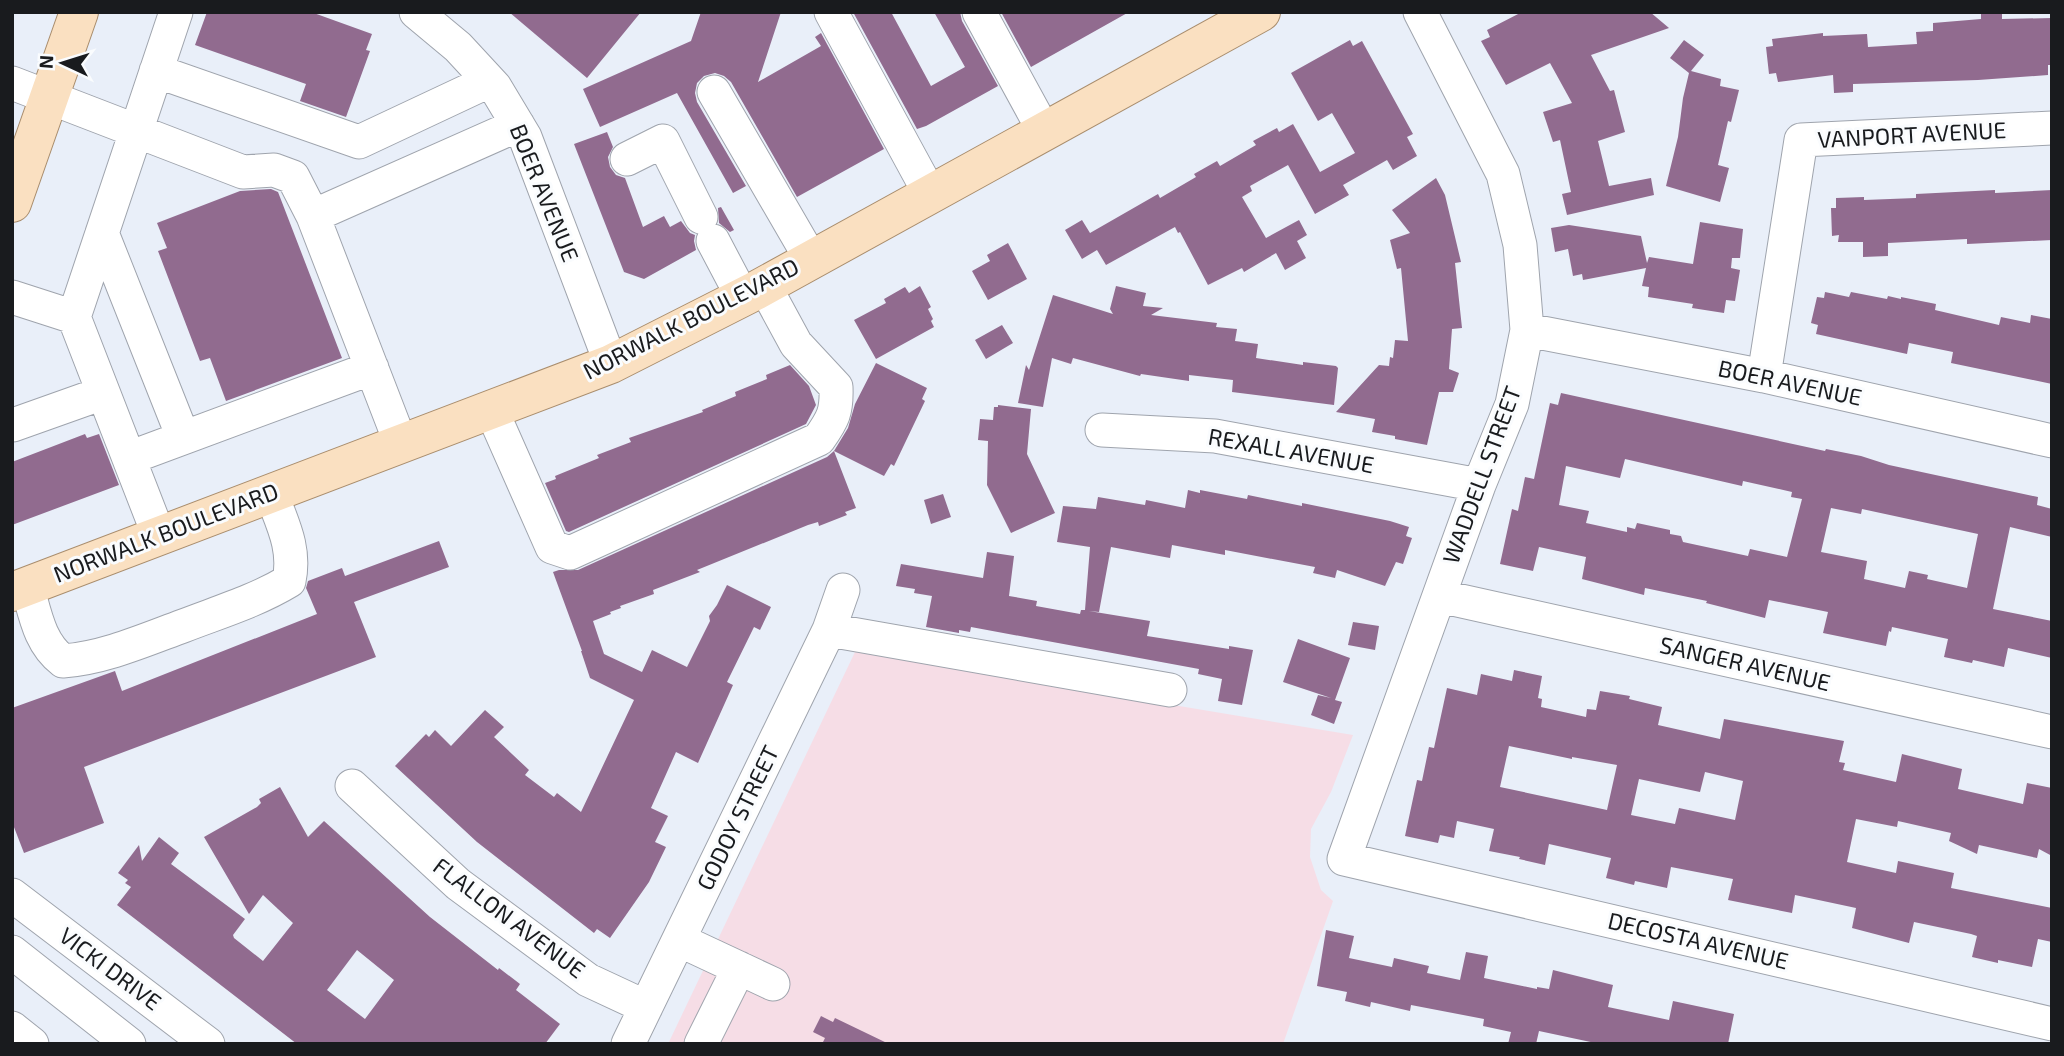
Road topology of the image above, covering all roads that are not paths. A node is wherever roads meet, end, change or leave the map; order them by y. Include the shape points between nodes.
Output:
1 (79, 12) edge
2 (176, 12) edge
3 (831, 12) edge
4 (979, 12) edge
5 (1261, 12) edge
6 (1420, 12) edge
7 (431, 17) edge
8 (156, 71) junction
9 (489, 81) junction
10 (12, 83) edge
11 (714, 92) dead end
12 (50, 97) junction
13 (518, 125) junction
14 (2052, 128) edge
15 (136, 130) junction
16 (1044, 131) junction
17 (627, 159) dead end
18 (930, 194) junction
19 (12, 203) edge
20 (313, 216) junction
21 (102, 233) junction
22 (811, 259) junction
23 (753, 290) junction
24 (12, 298) edge
25 (74, 317) junction
26 (1527, 330) junction
27 (611, 364) junction
28 (372, 368) junction
29 (1764, 376) junction
30 (103, 393) junction
31 (491, 410) junction
32 (13, 425) edge
33 (1102, 430) dead end
34 (183, 438) junction
35 (2052, 441) edge
36 (401, 444) junction
37 (129, 457) junction
38 (1479, 485) junction
39 (271, 493) junction
40 (159, 536) junction
41 (17, 587) edge
42 (843, 590) dead end
43 (1438, 596) junction
44 (829, 630) junction
45 (1170, 690) dead end
46 (2052, 732) edge
47 (352, 786) dead end
48 (1344, 859) joint
49 (12, 895) edge
50 (679, 940) junction
51 (12, 952) edge
52 (739, 968) junction
53 (773, 984) dead end
54 (142, 993) junction
55 (646, 1007) junction
56 (2052, 1024) edge
57 (12, 1028) edge
58 (111, 1039) edge
59 (32, 1044) edge
60 (208, 1044) edge
61 (628, 1044) edge
62 (701, 1044) edge

1 - 12 main road
2 - 8 street
3 - 18 street
4 - 16 street
5 - 16 main road, NORWALK BOULEVARD
6 - 26 street, WADDELL STREET via 1503,174 1520,245
7 - 9 street, BOER AVENUE
8 - 9 street via 359,142
8 - 15 street
9 - 13 street, BOER AVENUE
10 - 12 street
11 - 22 street
12 - 15 street
12 - 19 main road
13 - 20 street
13 - 27 street, BOER AVENUE
14 - 29 street, VANPORT AVENUE via 1801,140
15 - 20 street via 243,172 274,170 293,177
15 - 21 street
16 - 18 main road, NORWALK BOULEVARD
17 - 23 street via 663,141 707,229
18 - 22 main road, NORWALK BOULEVARD
20 - 28 street
21 - 25 street
21 - 34 street
22 - 23 main road, NORWALK BOULEVARD
23 - 27 main road, NORWALK BOULEVARD
23 - 31 street via 836,387 837,408 819,439 570,553 552,547
24 - 25 street
25 - 30 street
26 - 29 street, BOER AVENUE
26 - 38 street, WADDELL STREET via 1512,404
27 - 31 main road, NORWALK BOULEVARD
28 - 34 street
28 - 36 street
29 - 35 street, BOER AVENUE
30 - 32 street
30 - 37 street
31 - 36 main road, NORWALK BOULEVARD
33 - 38 street, REXALL AVENUE via 1215,436
34 - 37 street
36 - 39 main road, NORWALK BOULEVARD
37 - 40 street
38 - 43 street, WADDELL STREET
39 - 40 main road, NORWALK BOULEVARD
39 - 41 street via 290,544 289,581 237,606 139,642 82,660 63,661 42,637
40 - 41 main road, NORWALK BOULEVARD
42 - 44 street, GODOY STREET
43 - 46 street, SANGER AVENUE
43 - 48 street, WADDELL STREET
44 - 45 street
44 - 50 street, GODOY STREET
47 - 55 street, FLALLON AVENUE via 458,884 588,979
48 - 56 street, DECOSTA AVENUE
49 - 54 street, VICKI DRIVE
50 - 52 street
50 - 55 street, GODOY STREET
51 - 58 street
52 - 53 street
52 - 62 street
54 - 58 street
54 - 60 street, VICKI DRIVE
55 - 61 street, GODOY STREET
57 - 59 street

